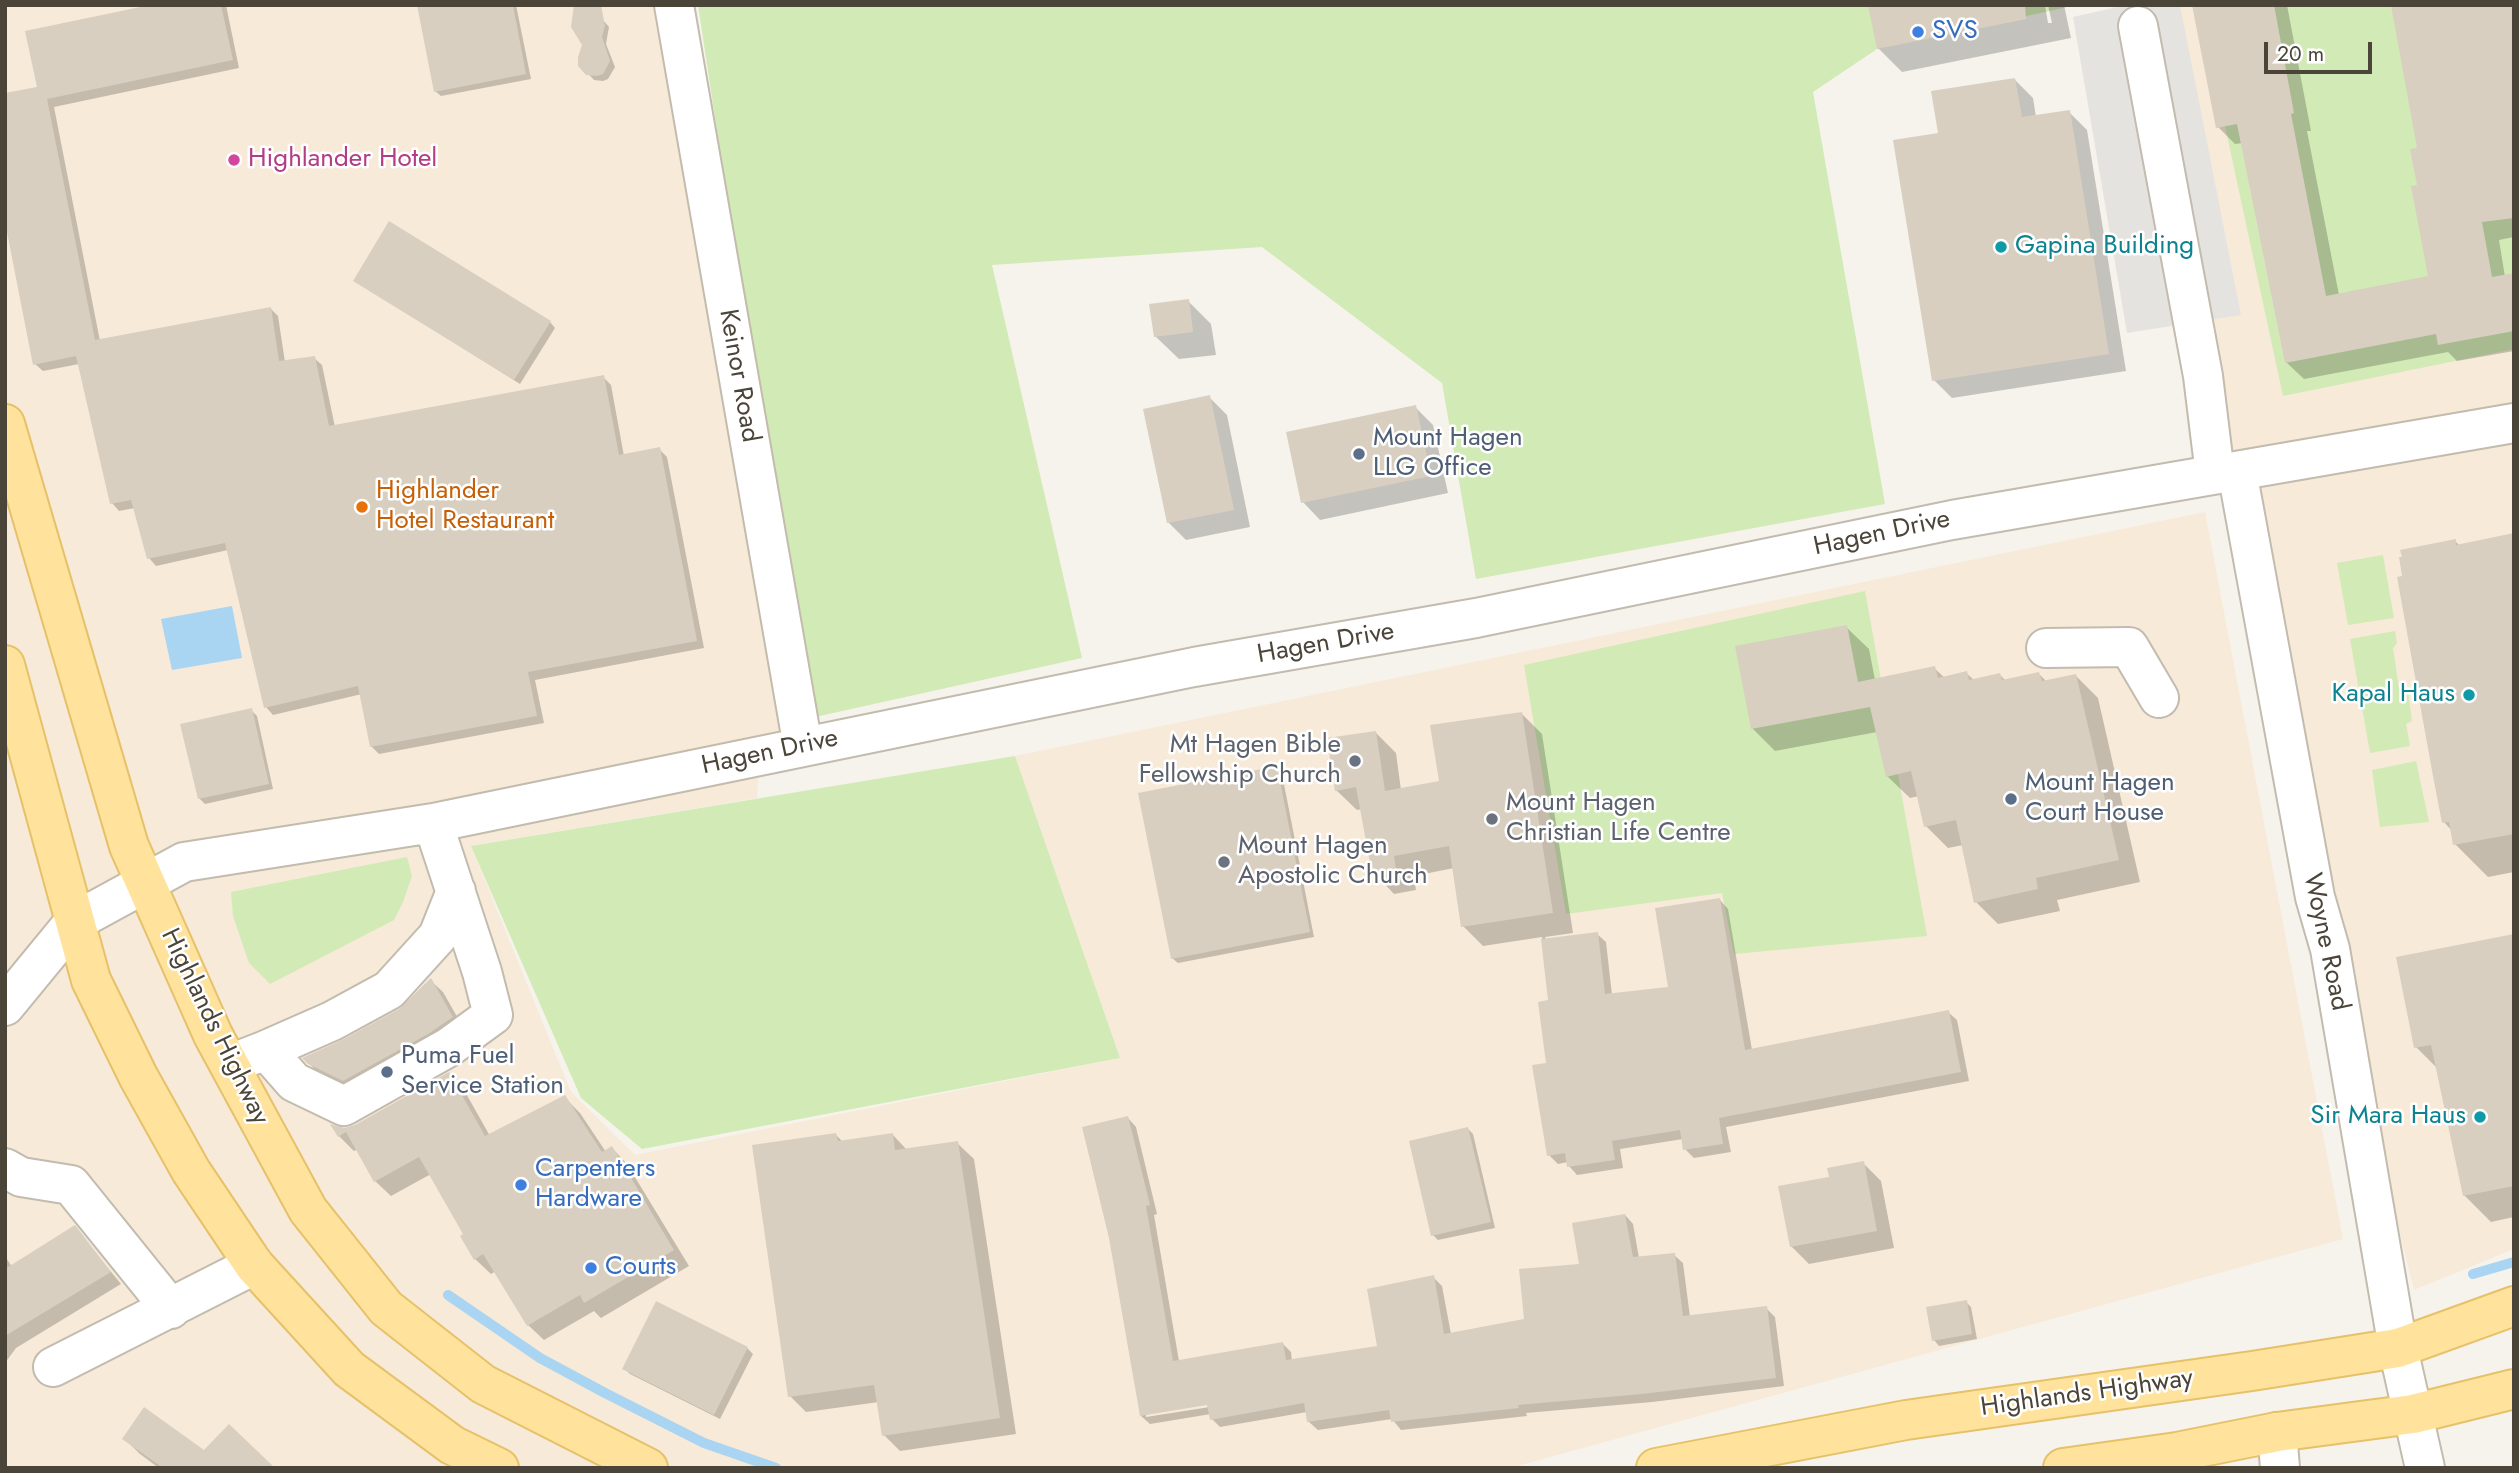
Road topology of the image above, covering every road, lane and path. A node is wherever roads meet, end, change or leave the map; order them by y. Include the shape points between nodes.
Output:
1 (674, 5) edge
2 (2138, 26) dead end
3 (2514, 423) edge
4 (5, 424) edge
5 (2226, 472) junction
6 (2046, 648) dead end
7 (5, 665) edge
8 (2159, 698) dead end
9 (803, 747) junction
10 (433, 823) junction
11 (144, 883) junction
12 (456, 891) junction
13 (74, 922) junction
14 (5, 1006) edge
15 (266, 1050) junction
16 (230, 1064) junction
17 (5, 1168) edge
18 (254, 1265) junction
19 (2514, 1306) edge
20 (171, 1309) junction
21 (2398, 1348) junction
22 (53, 1367) dead end
23 (2514, 1389) edge
24 (2413, 1414) junction
25 (2279, 1450) edge
26 (499, 1468) edge
27 (648, 1468) edge
28 (1656, 1468) edge
29 (2063, 1468) edge
30 (2425, 1468) edge

1 - 9 street, Keinor Road
2 - 5 street, Woyne Road via 2203,376
3 - 5 street, Hagen Drive
4 - 11 main road, Highlands Highway via 129,846
5 - 9 street, Hagen Drive via 1952,520 1476,618 1194,667
5 - 21 street, Woyne Road via 2315,897 2330,949
6 - 8 street via 2129,647
7 - 13 main road
9 - 10 street, Hagen Drive
10 - 11 street, Hagen Drive via 184,862
10 - 12 street
11 - 13 street, Hagen Drive
11 - 16 main road, Highlands Highway
12 - 15 street via 438,936 389,990
12 - 15 street via 493,1015 449,1047 344,1106 294,1082
13 - 14 street
13 - 18 main road via 91,980 138,1076 191,1171
15 - 16 street
16 - 27 main road, Highlands Highway via 308,1210 386,1308 483,1384
17 - 20 street via 21,1177 71,1185
18 - 20 street
18 - 26 main road via 349,1369 452,1446
19 - 21 main road, Highlands Highway
20 - 22 street
21 - 24 street, Woyne Road
21 - 28 main road, Highlands Highway via 1906,1420
23 - 24 main road
24 - 25 main road
24 - 30 street, Woyne Road
25 - 29 main road via 2177,1452

